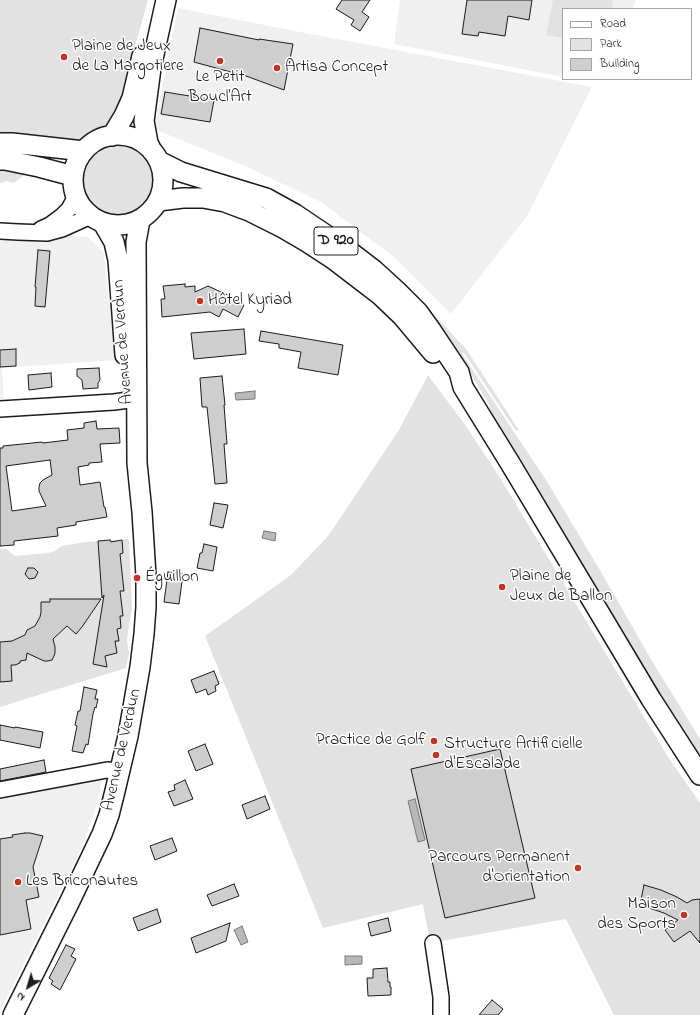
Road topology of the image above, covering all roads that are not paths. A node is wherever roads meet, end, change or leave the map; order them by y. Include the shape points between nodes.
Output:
1 (156, 0) edge
2 (166, 0) edge
3 (112, 136) junction
4 (0, 143) edge
5 (84, 151) junction
6 (155, 155) junction
7 (0, 160) edge
8 (74, 176) junction
9 (76, 196) junction
10 (158, 201) junction
11 (97, 219) junction
12 (140, 220) junction
13 (0, 231) edge
14 (34, 233) junction
15 (463, 387) junction
16 (128, 400) junction
17 (0, 409) edge
18 (137, 464) junction
19 (120, 771) junction
20 (700, 775) edge
21 (0, 790) edge
22 (433, 942) dead end
23 (13, 1015) edge
24 (441, 1015) edge

1 - 3 main road via 132,98
2 - 6 main road via 151,68 144,121 147,138
3 - 5 main road via 100,139
3 - 6 main road via 126,136 140,141
4 - 5 main road
5 - 8 main road
6 - 10 main road via 163,174 163,188
6 - 15 main road, D 920 via 181,172 266,198 344,247 418,312 458,372
7 - 8 main road
8 - 9 main road
9 - 11 main road via 85,211
9 - 14 street via 62,216
10 - 12 main road via 151,212
10 - 15 main road, D 920 via 203,198 225,202 249,211 307,242 380,295 421,337
11 - 12 main road via 116,225
11 - 14 street via 47,233
11 - 16 main road, Avenue de Verdun via 114,242 118,260
12 - 18 main road, Avenue de Verdun via 136,242
13 - 14 street
15 - 20 main road, D 920 via 651,699
16 - 17 street
16 - 18 main road, Avenue de Verdun
18 - 19 main road, Avenue de Verdun via 146,608 139,674
19 - 21 street via 107,770
19 - 23 main road, Avenue de Verdun via 102,834
22 - 24 street via 442,997

